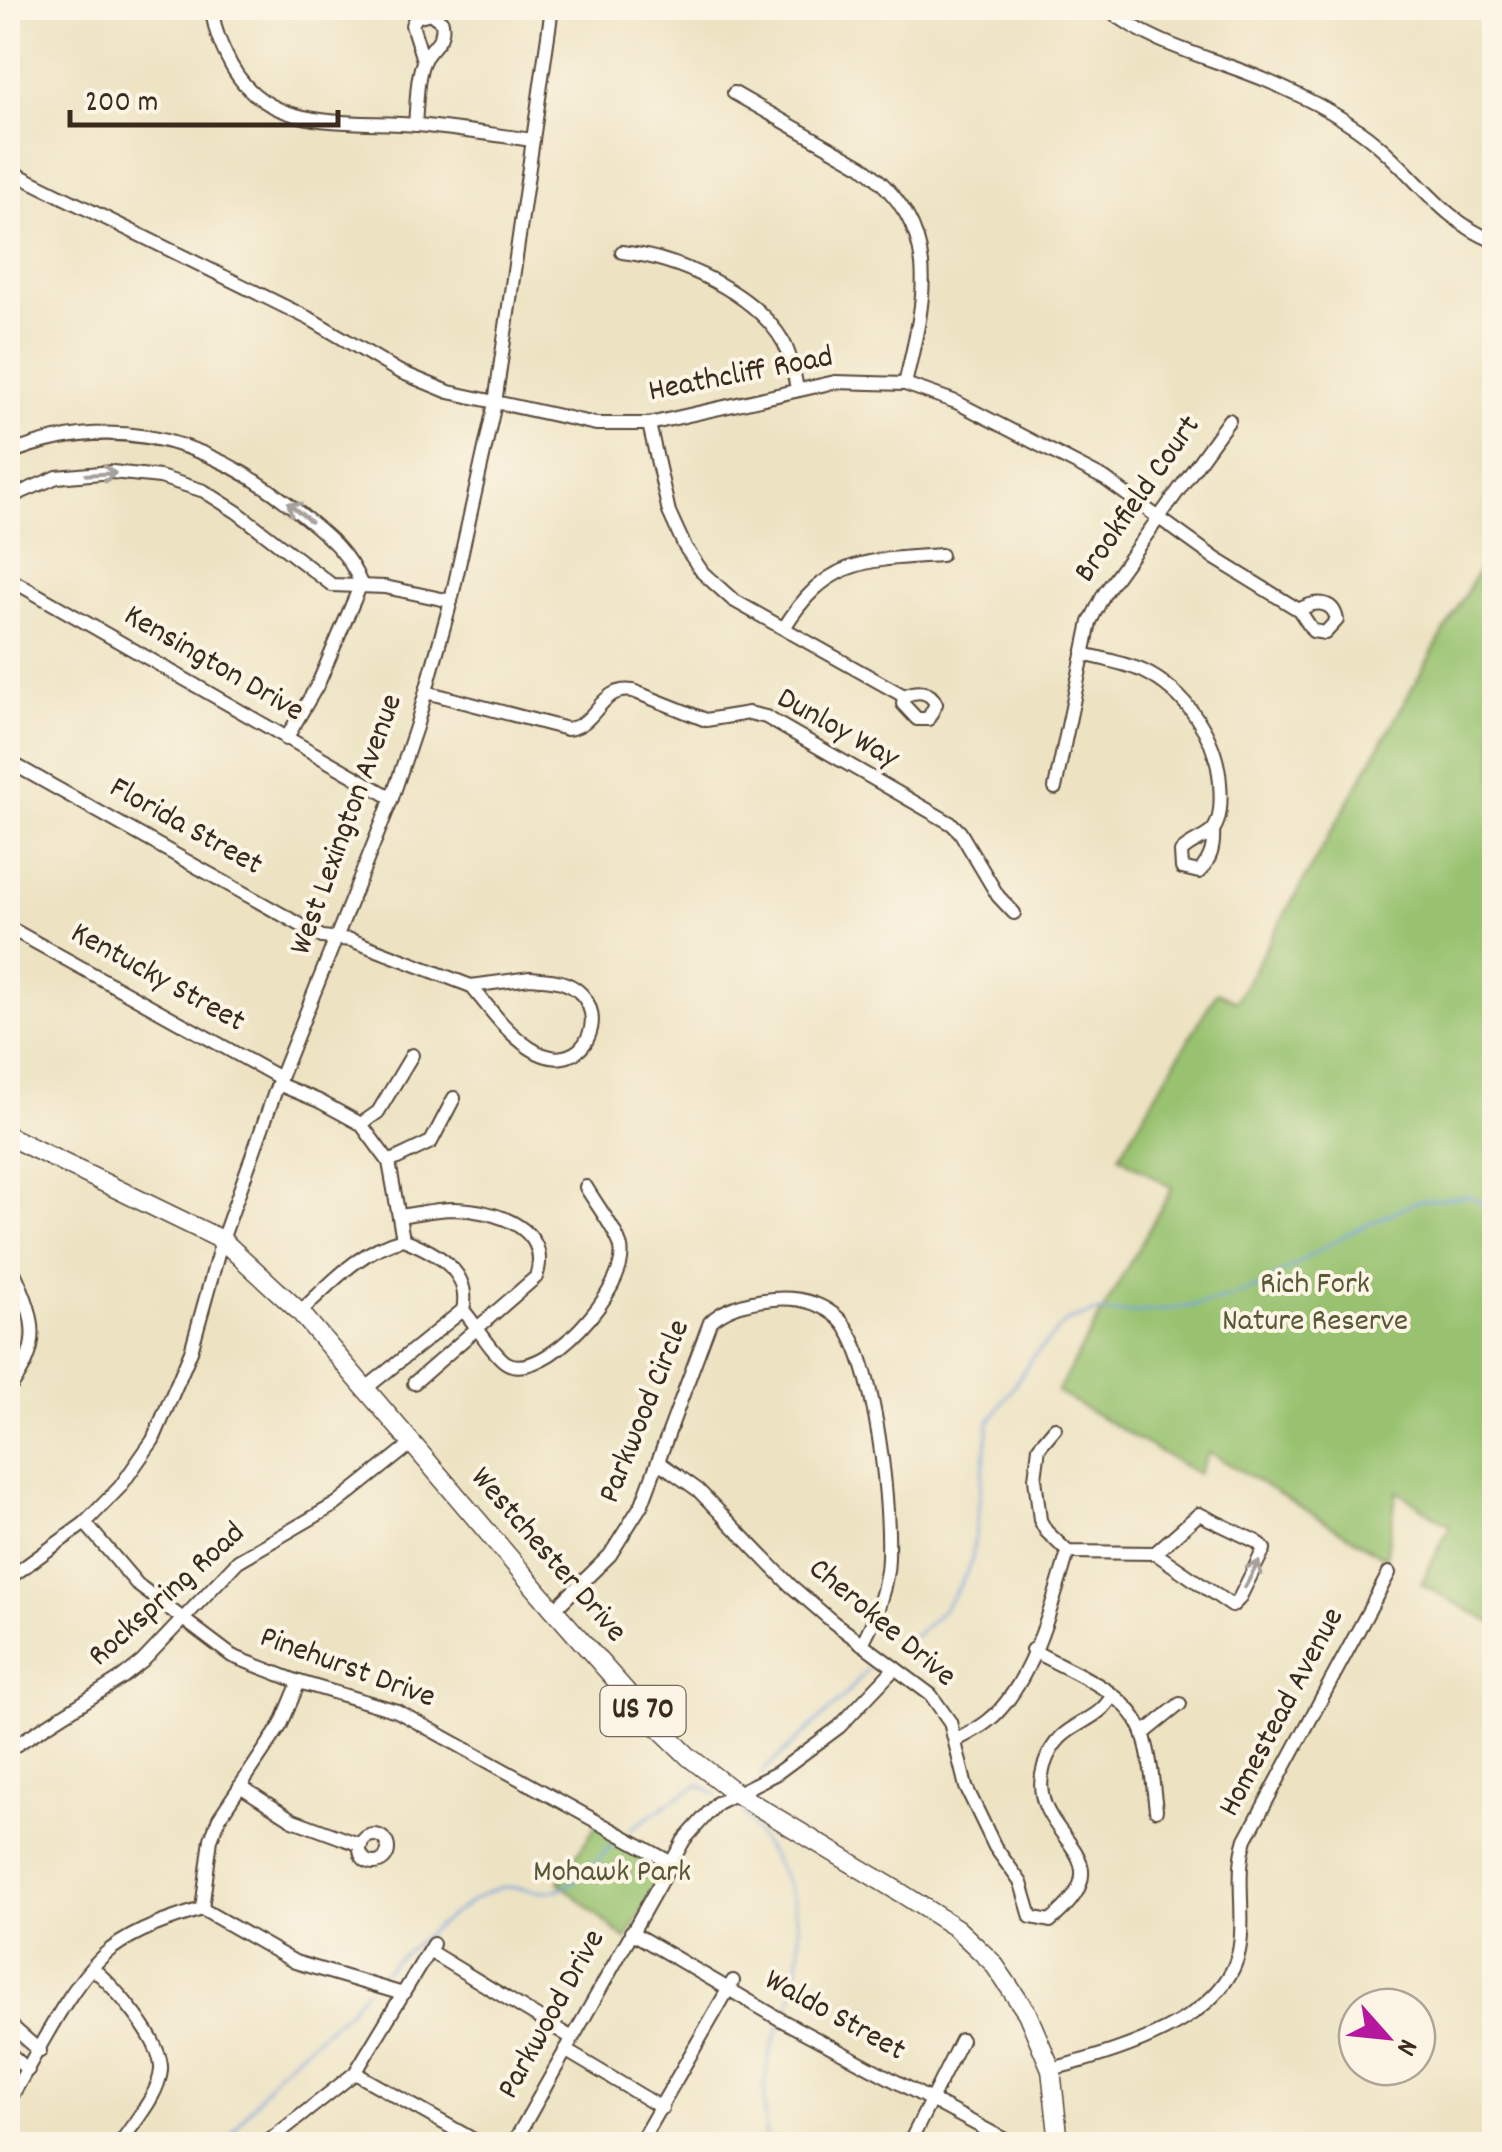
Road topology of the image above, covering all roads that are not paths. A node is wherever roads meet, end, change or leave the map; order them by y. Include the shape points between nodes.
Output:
1 (212, 8) edge
2 (552, 8) edge
3 (1106, 8) edge
4 (424, 60) dead end
5 (734, 93) dead end
6 (415, 125) junction
7 (533, 140) junction
8 (8, 170) edge
9 (1494, 241) edge
10 (622, 252) dead end
11 (905, 384) junction
12 (797, 388) junction
13 (495, 403) junction
14 (1229, 420) dead end
15 (649, 424) junction
16 (8, 454) edge
17 (8, 498) edge
18 (1160, 517) junction
19 (941, 555) dead end
20 (8, 578) edge
21 (360, 584) junction
22 (452, 601) junction
23 (1299, 610) dead end
24 (784, 628) junction
25 (1083, 654) junction
26 (426, 692) junction
27 (904, 696) dead end
28 (286, 739) junction
29 (8, 760) edge
30 (1055, 788) dead end
31 (392, 798) junction
32 (1213, 830) dead end
33 (1014, 914) dead end
34 (8, 927) edge
35 (336, 938) junction
36 (471, 986) junction
37 (412, 1055) dead end
38 (279, 1081) junction
39 (454, 1098) dead end
40 (361, 1124) junction
41 (8, 1136) edge
42 (389, 1162) junction
43 (586, 1188) dead end
44 (400, 1216) junction
45 (403, 1239) junction
46 (222, 1240) junction
47 (15, 1274) dead end
48 (463, 1310) junction
49 (300, 1312) junction
50 (478, 1326) junction
51 (414, 1384) dead end
52 (365, 1389) junction
53 (8, 1390) edge
54 (1056, 1428) dead end
55 (410, 1445) junction
56 (660, 1463) junction
57 (84, 1522) junction
58 (1068, 1552) junction
59 (1155, 1553) junction
60 (1389, 1573) dead end
61 (8, 1579) edge
62 (554, 1610) junction
63 (182, 1619) junction
64 (862, 1644) junction
65 (1032, 1650) junction
66 (895, 1668) junction
67 (299, 1682) junction
68 (1112, 1696) junction
69 (1180, 1704) dead end
70 (1143, 1734) junction
71 (955, 1741) junction
72 (8, 1750) edge
73 (240, 1786) junction
74 (736, 1794) junction
75 (1156, 1810) dead end
76 (360, 1845) dead end
77 (670, 1862) junction
78 (202, 1909) junction
79 (631, 1932) junction
80 (92, 1969) junction
81 (730, 1985) junction
82 (403, 1994) junction
83 (8, 2024) edge
84 (961, 2040) dead end
85 (568, 2044) junction
86 (40, 2051) junction
87 (8, 2052) edge
88 (1051, 2068) junction
89 (28, 2070) junction
90 (354, 2073) junction
91 (8, 2102) edge
92 (931, 2102) junction
93 (662, 2108) junction
94 (271, 2142) edge
95 (120, 2144) edge
96 (481, 2144) edge
97 (513, 2144) edge
98 (639, 2144) edge
99 (909, 2144) edge
100 (1013, 2144) edge
101 (1060, 2144) edge

1 - 6 street via 219,42 239,80 262,101 313,120
2 - 7 street, West Lexington Avenue
3 - 9 street via 1152,39 1267,81 1348,124 1378,144 1442,210
4 - 6 street
5 - 11 street via 862,166 900,202 916,235 924,299
6 - 7 street
7 - 13 street, West Lexington Avenue
8 - 13 street, Heathcliff Road via 312,320 398,372
10 - 12 street via 666,258 751,306 783,341
11 - 12 street, Heathcliff Road
11 - 18 street, Heathcliff Road via 956,402 1104,478
12 - 15 street, Heathcliff Road
13 - 15 street, Heathcliff Road via 596,424
13 - 22 street, West Lexington Avenue
14 - 18 street, Brookfield Court
15 - 24 street via 669,512 685,547 733,600
21 -> 16 street via 350,558 302,514 246,472 201,450 107,433 71,435
17 -> 21 street via 57,477 112,472 160,478 204,491 332,585
18 - 23 street, Heathcliff Road
18 - 25 street, Brookfield Court via 1104,594
19 - 24 street via 857,563 818,586
20 - 28 street, Kensington Drive
21 - 22 street
21 - 28 street via 318,684
22 - 26 street, West Lexington Avenue
24 - 27 street
25 - 30 street, Brookfield Court
25 - 32 street via 1146,672 1196,717 1220,777
26 - 31 street, West Lexington Avenue
26 - 33 street, Dunloy Way via 567,729 582,726 621,690 706,720 766,717 952,824
28 - 31 street, Kensington Drive
29 - 35 street, Florida Street via 322,937
31 - 35 street, West Lexington Avenue
34 - 38 street, Kentucky Street
35 - 36 street, Florida Street
35 - 38 street, West Lexington Avenue
36 - 36 street via 532,1050 571,1056 586,1044 592,1012 566,984 530,978
37 - 40 street via 378,1112
38 - 40 street, Kentucky Street
38 - 46 street, West Lexington Avenue
39 - 42 street via 431,1142
40 - 42 street
41 - 46 main road, Westchester Drive / US 70
42 - 44 street
43 - 50 street via 621,1248 619,1275 586,1326 516,1367 504,1362
44 - 45 street
44 - 50 street via 480,1212 534,1239 542,1260 536,1277
45 - 48 street via 452,1268 462,1282
45 - 49 street via 367,1253
46 - 49 main road, Westchester Drive / US 70
46 - 57 street, West Lexington Avenue via 191,1351 153,1440 120,1487
47 - 53 street via 34,1331 31,1353
48 - 50 street
48 - 52 street
49 - 52 main road, Westchester Drive / US 70
50 - 51 street
52 - 55 main road, Westchester Drive / US 70
54 - 58 street via 1039,1447 1035,1478 1040,1520
55 - 62 main road, Westchester Drive / US 70
55 - 63 street, Rockspring Road via 336,1504 238,1561
56 - 62 street, Parkwood Circle via 610,1555
56 - 64 street, Cherokee Drive via 698,1490 790,1586
56 - 64 street, Parkwood Circle via 710,1322 721,1311 786,1298 807,1300 836,1316 852,1339 870,1395 886,1485 888,1568
57 - 61 street, West Lexington Avenue
57 - 63 street, Pinehurst Drive via 138,1585
58 - 59 street
58 - 65 street via 1044,1634
59 -> 59 street via 1232,1606 1264,1549 1199,1514
60 - 88 street, Homestead Avenue via 1246,1839 1240,1942 1231,1971 1200,2006 1155,2037
62 - 74 main road, Westchester Drive / US 70 via 653,1722
63 - 67 street, Pinehurst Drive via 232,1656
63 - 72 street, Rockspring Road via 124,1678
64 - 66 street, Cherokee Drive
65 - 68 street
65 - 71 street via 990,1720
66 - 71 street, Cherokee Drive via 932,1695
66 - 74 street, Parkwood Drive via 816,1746
67 - 73 street via 281,1725
67 - 77 street, Pinehurst Drive via 397,1711
68 - 70 street
68 - 71 street, Cherokee Drive via 1063,1733 1044,1766 1045,1806 1084,1873 1072,1902 1050,1920 1030,1913 1022,1883 966,1787
69 - 70 street
70 - 75 street
73 - 76 street via 293,1820
73 - 78 street via 210,1840
74 - 77 street, Parkwood Drive via 717,1803
74 - 88 main road, Westchester Drive / US 70 via 956,1928 993,1963 1027,2013
77 - 79 street, Parkwood Drive
78 - 80 street via 138,1932
78 - 82 street via 295,1962
79 - 81 street, Waldo Street
79 - 85 street, Parkwood Drive
80 - 86 street
80 - 95 street via 115,1989 160,2060 158,2081
81 - 92 street, Waldo Street
81 - 93 street
82 - 85 street via 431,1948
82 - 90 street
83 - 86 street
84 - 92 street
85 - 93 street
85 - 97 street, Parkwood Drive
86 - 89 street
87 - 89 street
88 - 101 main road, Westchester Drive / US 70
89 - 91 street
90 - 94 street
90 - 96 street
92 - 99 street
92 - 100 street, Waldo Street
93 - 98 street

